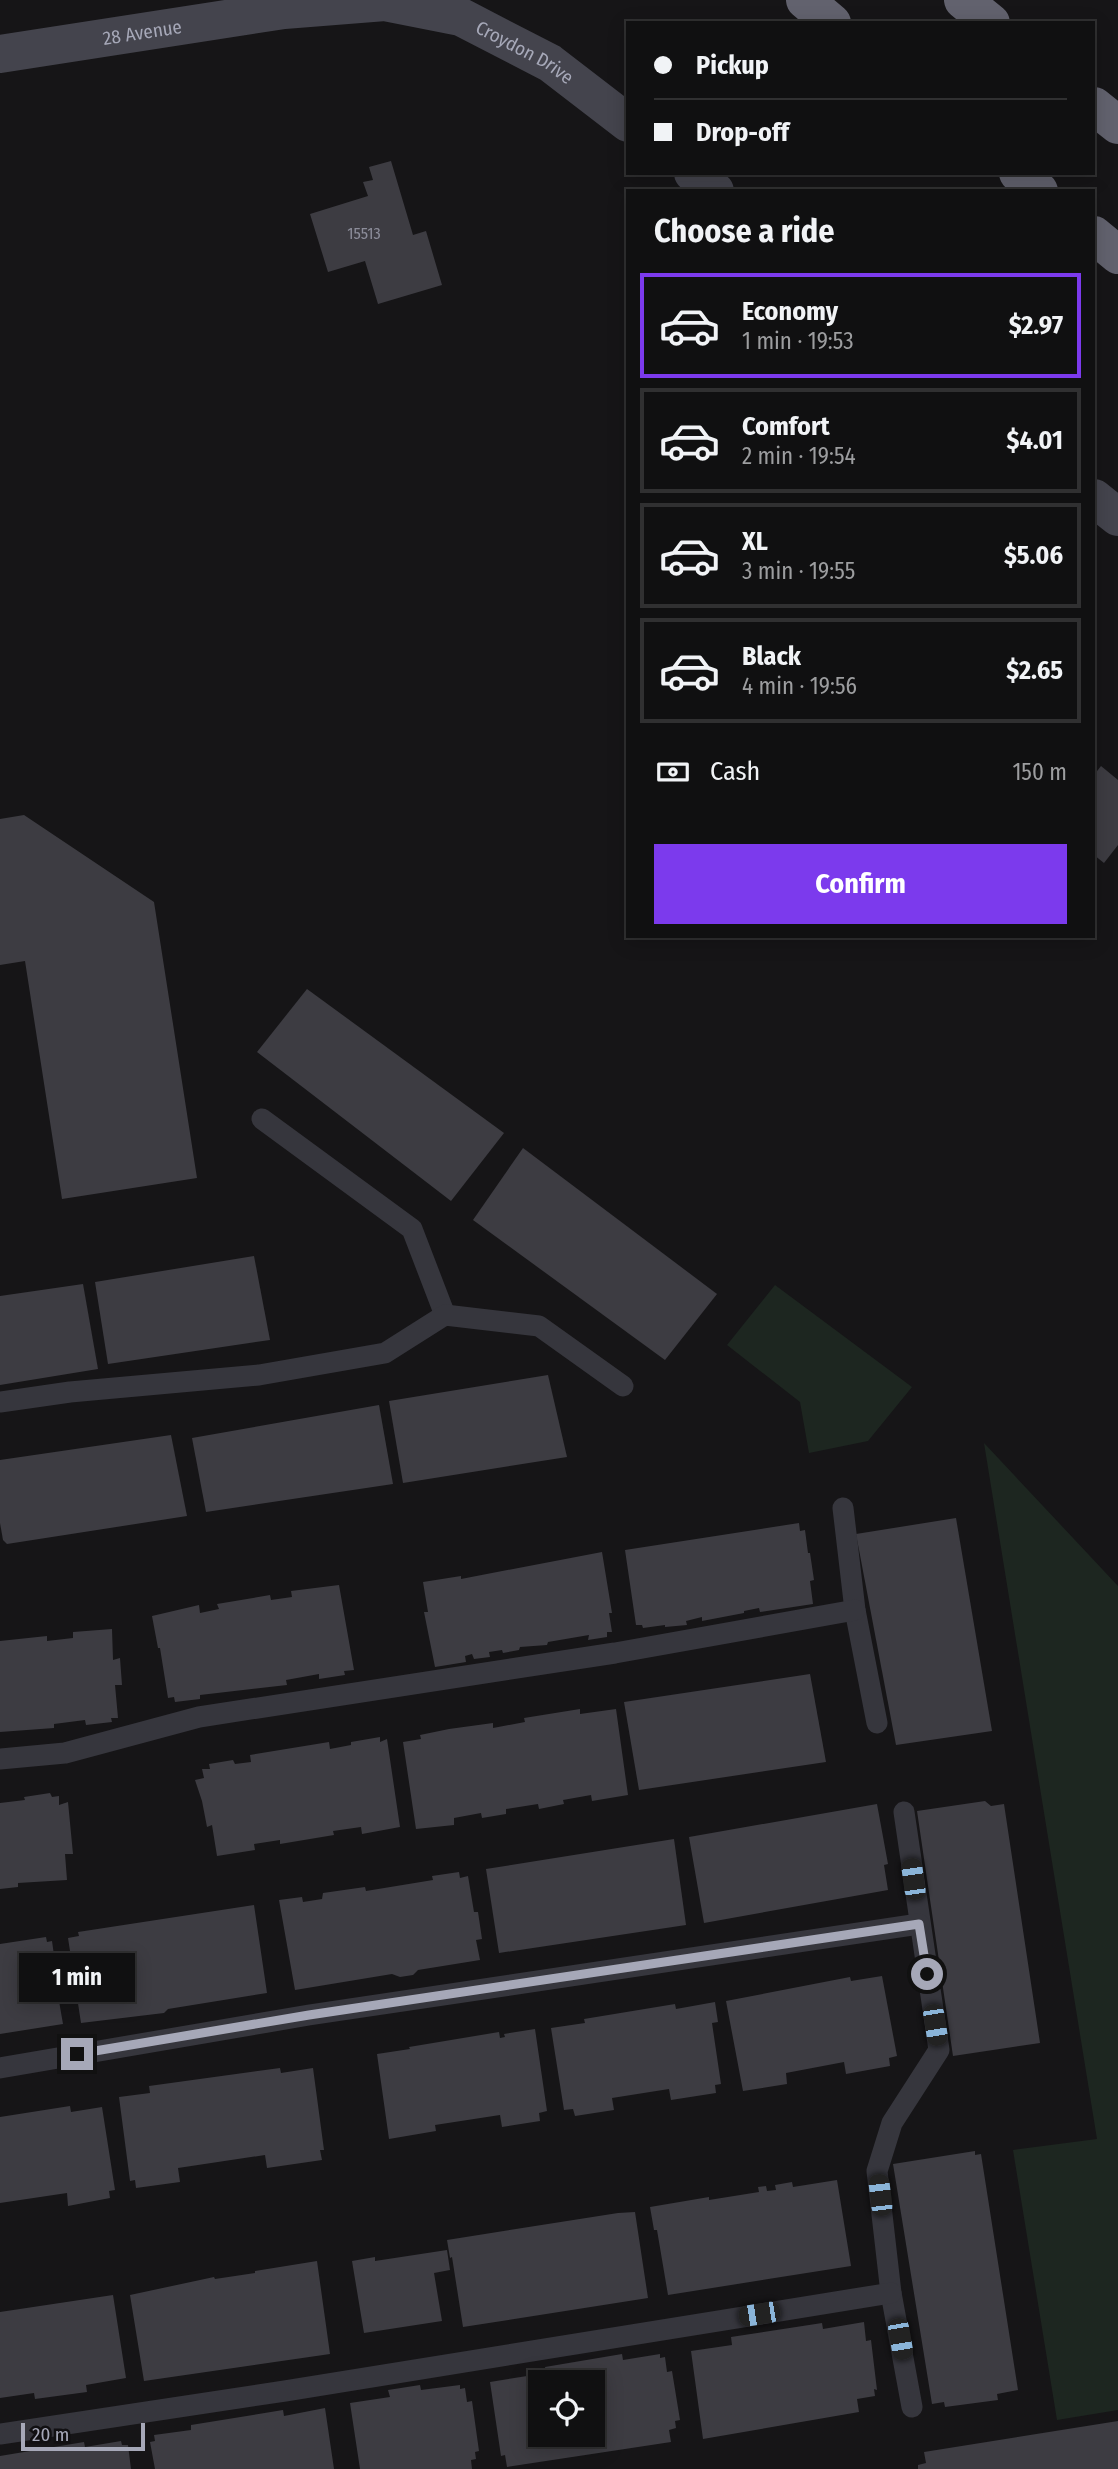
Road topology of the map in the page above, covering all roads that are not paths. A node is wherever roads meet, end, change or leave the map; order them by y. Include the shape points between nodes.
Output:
1 (805, 0) edge
2 (963, 0) edge
3 (284, 10) joint
4 (830, 21) edge
5 (989, 21) edge
6 (0, 54) edge
7 (1095, 107) edge
8 (626, 121) edge
9 (1118, 125) edge
10 (695, 175) edge
11 (1020, 175) edge
12 (713, 189) edge
13 (1037, 189) edge
14 (1095, 236) edge
15 (1118, 255) edge
16 (1095, 499) edge
17 (1118, 517) edge
18 (262, 1119) dead end
19 (445, 1315) junction
20 (622, 1386) dead end
21 (0, 1402) edge
22 (842, 1508) dead end
23 (855, 1610) junction
24 (877, 1723) dead end
25 (0, 1759) edge
26 (904, 1812) dead end
27 (919, 1924) junction
28 (0, 2068) edge
29 (891, 2293) junction
30 (912, 2407) dead end
31 (0, 2434) edge

1 - 4 highway
2 - 5 highway
3 - 6 street, 28 Avenue
3 - 8 street, Croydon Drive via 384,2 461,17 550,63
7 - 9 highway
10 - 12 street
11 - 13 highway
14 - 15 highway
16 - 17 street
18 - 19 lane via 412,1229
19 - 20 lane via 539,1326
19 - 21 lane via 386,1353 259,1375
22 - 23 lane
23 - 24 lane
23 - 25 lane via 615,1653 199,1717 65,1753
26 - 27 lane
27 - 28 lane via 309,2015
27 - 29 lane via 939,2050 892,2123 877,2171
29 - 30 lane
29 - 31 lane

